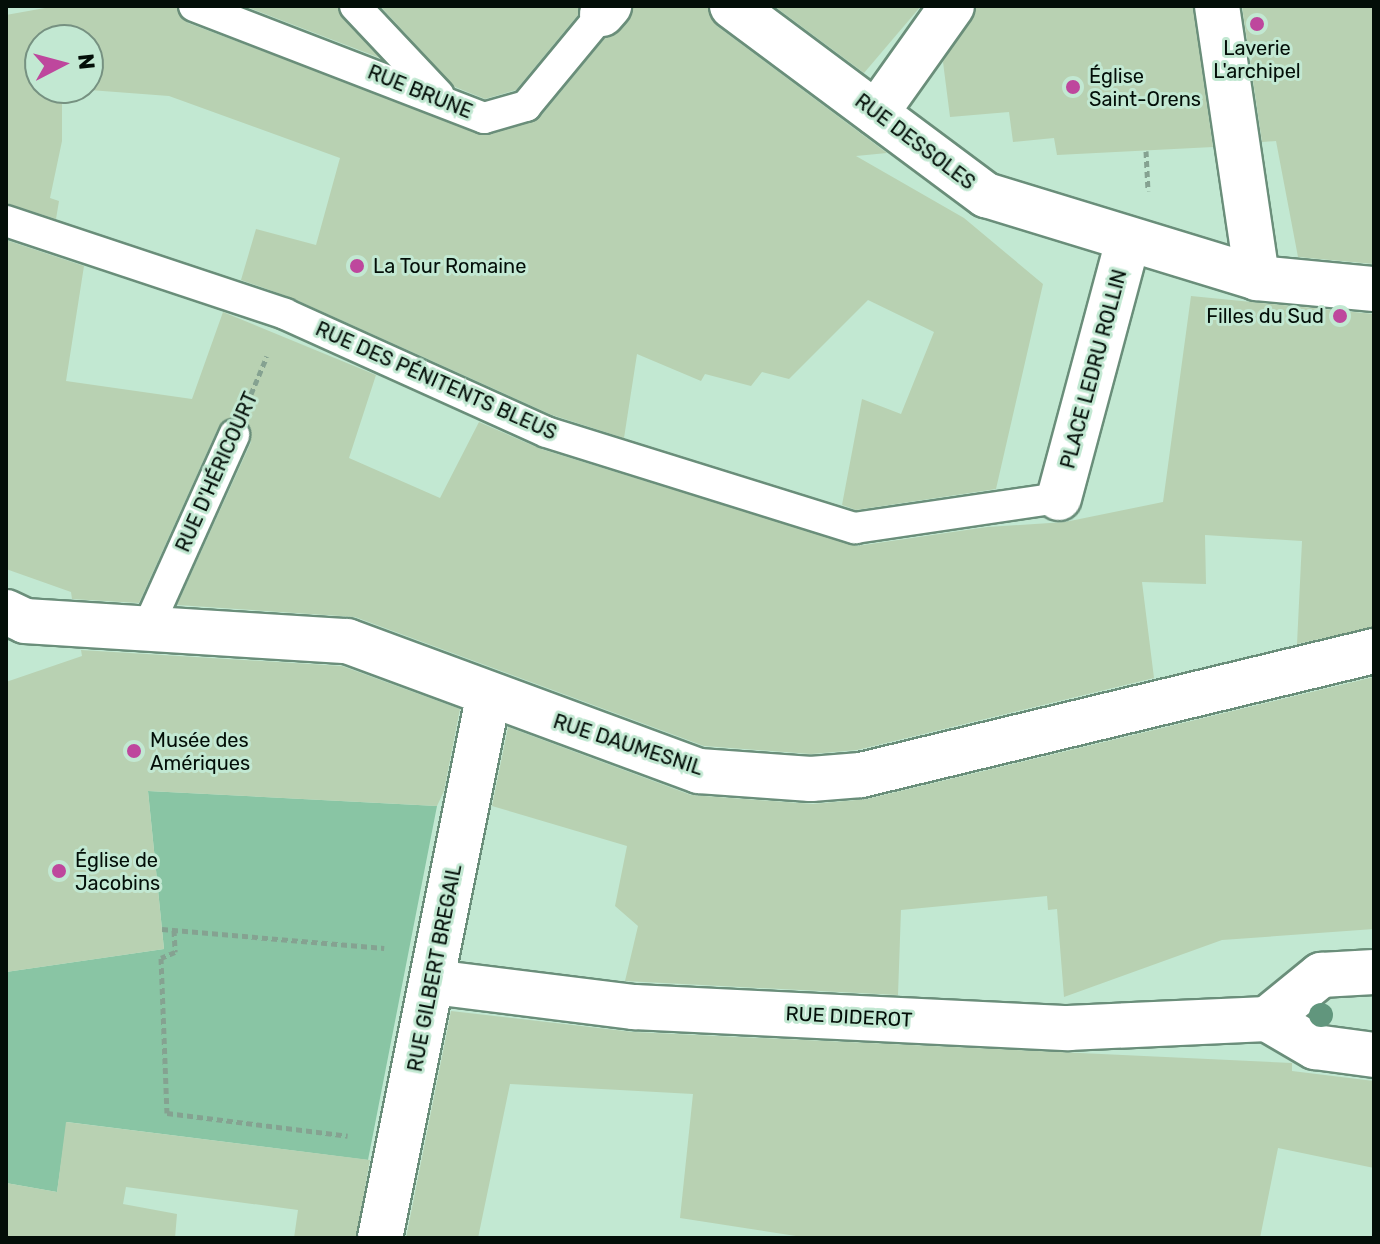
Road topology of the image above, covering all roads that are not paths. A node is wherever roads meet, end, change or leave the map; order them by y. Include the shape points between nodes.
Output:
1 (194, 6) edge
2 (355, 6) edge
3 (732, 6) edge
4 (952, 6) edge
5 (1217, 6) edge
6 (606, 10) edge
7 (443, 99) junction
8 (876, 113) junction
9 (6, 221) edge
10 (1128, 240) junction
11 (1257, 278) junction
12 (1374, 289) edge
13 (234, 435) road end
14 (1059, 498) joint
15 (12, 621) edge
16 (147, 629) junction
17 (1374, 651) edge
18 (488, 698) junction
19 (1374, 972) edge
20 (433, 982) junction
21 (1267, 1019) junction
22 (1374, 1055) edge
23 (380, 1238) edge

1 - 7 lane, RUE BRUNE
2 - 7 lane
3 - 8 street, RUE DESSOLES
4 - 8 street
5 - 11 street
6 - 7 lane, RUE BRUNE via 526,106 484,118
8 - 10 street, RUE DESSOLES via 986,195
9 - 14 lane, RUE DES PÉNITENTS BLEUS via 285,314 546,432 855,528
10 - 11 street, RUE DESSOLES
10 - 14 street, PLACE LEDRU ROLLIN
11 - 12 street, RUE DESSOLES
13 - 16 lane, RUE D'HÉRICOURT
15 - 16 street, RUE DAUMESNIL
16 - 18 street, RUE DAUMESNIL via 347,641
17 - 18 street, RUE DAUMESNIL via 861,775 811,779 699,771
18 - 20 street, RUE GILBERT BREGAIL
19 - 21 street via 1321,975
20 - 21 street, RUE DIDEROT via 634,1007 1068,1028
20 - 23 street, RUE GILBERT BREGAIL
21 - 22 street via 1315,1047

